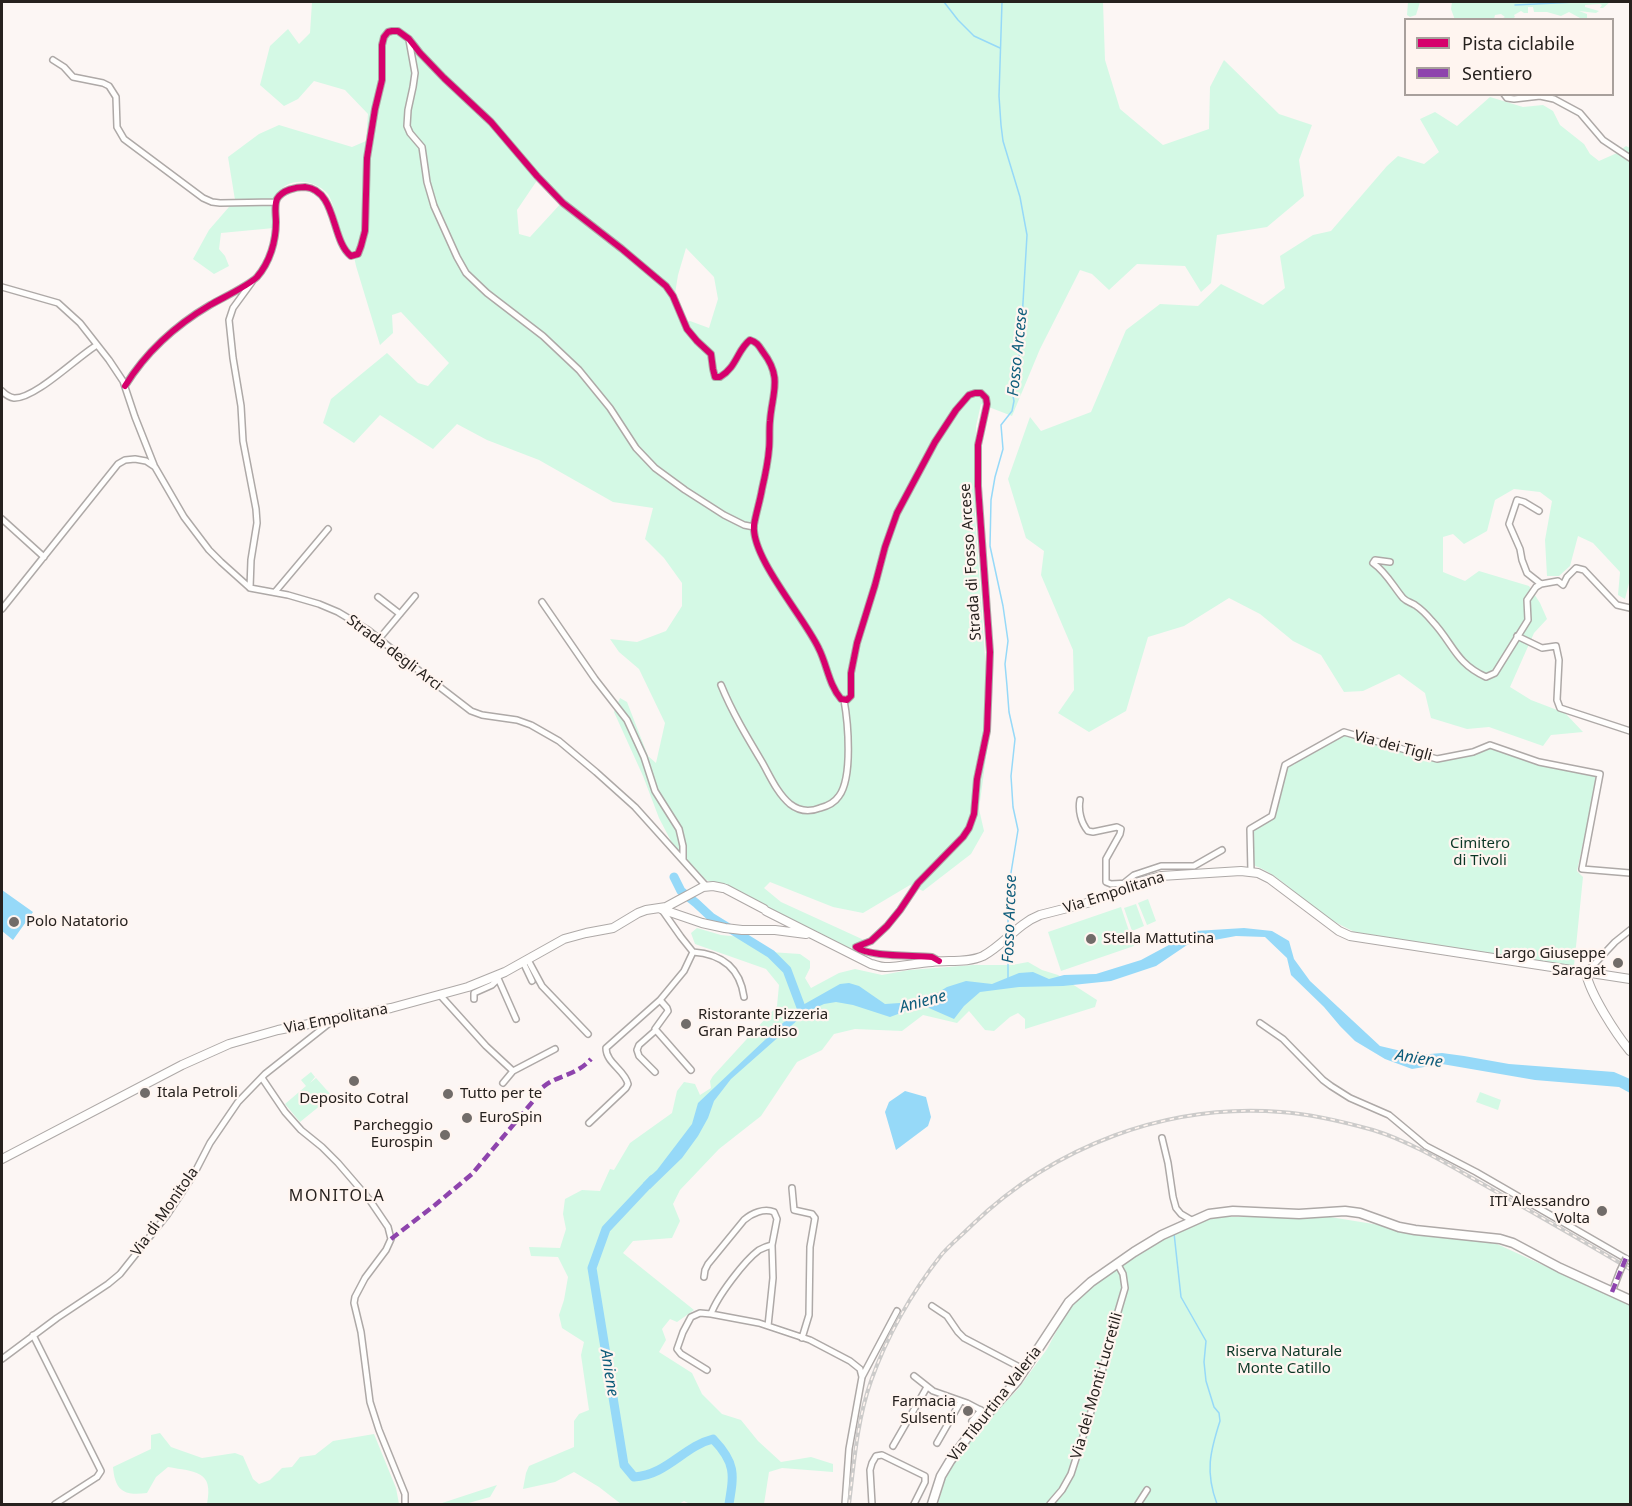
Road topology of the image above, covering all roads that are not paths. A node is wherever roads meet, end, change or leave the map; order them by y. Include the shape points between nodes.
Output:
1 (409, 39) junction
2 (52, 60) dead end
3 (1506, 96) edge
4 (1540, 96) edge
5 (1540, 96) edge
6 (1630, 158) edge
7 (276, 202) junction
8 (255, 279) junction
9 (2, 287) edge
10 (97, 345) junction
11 (125, 387) junction
12 (2, 391) edge
13 (155, 467) junction
14 (1539, 511) dead end
15 (2, 519) edge
16 (754, 527) junction
17 (328, 529) dead end
18 (44, 557) junction
19 (1390, 562) dead end
20 (1541, 584) junction
21 (250, 588) junction
22 (275, 592) junction
23 (415, 596) dead end
24 (378, 597) dead end
25 (542, 602) dead end
26 (1630, 608) edge
27 (2, 609) edge
28 (400, 614) junction
29 (1517, 636) junction
30 (380, 639) junction
31 (721, 685) dead end
32 (844, 700) junction
33 (1630, 731) edge
34 (1080, 800) dead end
35 (1222, 850) dead end
36 (683, 860) junction
37 (1251, 872) junction
38 (1630, 873) edge
39 (1135, 883) junction
40 (1123, 884) junction
41 (703, 887) junction
42 (677, 902) junction
43 (661, 909) junction
44 (681, 916) junction
45 (780, 918) junction
46 (775, 930) junction
47 (1630, 930) edge
48 (815, 936) junction
49 (693, 952) junction
50 (525, 961) junction
51 (939, 961) junction
52 (1586, 973) junction
53 (497, 978) junction
54 (1630, 979) edge
55 (532, 981) dead end
56 (440, 995) junction
57 (744, 997) dead end
58 (474, 999) dead end
59 (660, 1000) junction
60 (516, 1019) dead end
61 (333, 1020) junction
62 (1260, 1023) dead end
63 (656, 1030) junction
64 (588, 1034) dead end
65 (555, 1049) dead end
66 (1630, 1051) edge
67 (691, 1070) dead end
68 (513, 1071) junction
69 (656, 1072) dead end
70 (262, 1078) junction
71 (504, 1083) dead end
72 (589, 1123) dead end
73 (1162, 1138) dead end
74 (2, 1159) edge
75 (792, 1188) dead end
76 (1193, 1221) junction
77 (772, 1245) junction
78 (1628, 1260) edge
79 (1117, 1263) junction
80 (704, 1277) dead end
81 (1612, 1292) junction
82 (1630, 1300) edge
83 (932, 1306) dead end
84 (897, 1311) dead end
85 (711, 1314) junction
86 (768, 1326) junction
87 (33, 1335) junction
88 (802, 1338) junction
89 (2, 1359) edge
90 (707, 1370) dead end
91 (1025, 1370) junction
92 (914, 1376) dead end
93 (862, 1377) junction
94 (927, 1387) junction
95 (961, 1401) junction
96 (984, 1412) junction
97 (972, 1421) dead end
98 (937, 1443) dead end
99 (893, 1446) dead end
100 (1147, 1490) dead end
101 (55, 1504) edge
102 (405, 1504) edge
103 (845, 1504) edge
104 (872, 1504) edge
105 (914, 1504) edge
106 (932, 1504) edge
107 (1050, 1504) edge
108 (1138, 1504) edge

1 - 7 street via 392,30 385,35 382,45 382,83 368,154 365,227 357,254 352,257 347,253 328,206 314,190 293,189 281,194
1 - 16 street via 415,73 408,127 422,147 432,200 466,273 575,366 650,463 724,515
1 - 16 street via 563,203 666,286 690,333 711,354 716,377 730,369 750,340 767,357 774,375 775,394 769,453
2 - 7 street via 73,76 109,86 117,104 117,127 124,139 203,198 220,203
3 - 5 street
4 - 6 street via 1580,113 1603,140
7 - 8 street via 273,246
8 - 11 street via 175,328
8 - 21 street via 229,318 243,445 257,513
9 - 10 street via 60,304
10 - 11 street
10 - 12 street via 26,395 13,398
11 - 13 street
13 - 18 street via 135,459 118,464
13 - 21 street via 184,517 213,554
14 - 20 street via 1517,500 1509,524 1527,573
15 - 18 street
16 - 32 street, Strada di Fosso Arcese via 772,574 818,647 835,690
17 - 22 street
18 - 27 street
19 - 29 street via 1373,563 1406,601 1431,620 1473,671 1486,676 1494,673
20 - 26 street via 1558,581 1563,585 1576,568 1584,570 1617,605
20 - 29 street via 1527,600 1528,620
21 - 22 street, Strada degli Arci
22 - 30 street, Strada degli Arci via 333,610
23 - 28 street
24 - 28 street
25 - 36 street via 627,720 655,791 679,829
28 - 30 street
29 - 33 street via 1542,648 1556,646 1560,708
30 - 36 street, Strada degli Arci via 471,711 520,721 561,743 632,804
31 - 32 street, Strada di Fosso Arcese via 735,717 780,793 793,806 804,810 830,804 844,787 848,744
32 - 51 street, Strada di Fosso Arcese via 851,696 857,643 897,513 956,410 969,395 981,393 987,404 979,440 978,486 990,652 987,726 974,814 963,837 918,883 891,921 873,940 856,947
34 - 40 street via 1082,820 1088,831 1120,828 1107,860 1105,880 1107,884
35 - 40 street via 1194,866 1161,866
36 - 41 street, Strada degli Arci
37 - 38 street, Via dei Tigli via 1250,829 1272,816 1285,765 1344,732 1437,759 1490,745 1539,762 1600,774 1582,869
37 - 39 main road, Via Empolitana via 1168,875
37 - 52 main road, Via Empolitana via 1270,879 1350,936
39 - 40 street
39 - 51 main road, Via Empolitana via 1094,901 1032,918 979,957
41 - 42 main road, Via Empolitana
41 - 45 main road, Via Empolitana via 724,888
42 - 43 main road, Via Empolitana
42 - 44 main road
43 - 44 main road
43 - 49 street
43 - 50 main road, Via Empolitana via 641,911 611,929 564,939
44 - 46 main road via 729,929
45 - 46 main road via 781,925
45 - 48 main road, Via Empolitana
46 - 48 main road
47 - 52 street
48 - 51 main road, Via Empolitana via 878,966
49 - 57 street via 710,954 727,963 741,981
49 - 59 street via 684,971
50 - 53 main road, Via Empolitana
50 - 55 street
50 - 64 street via 544,989
52 - 54 main road, Via Empolitana
52 - 66 main road via 1591,989
53 - 56 main road, Via Empolitana
53 - 58 street via 494,984 474,993
53 - 60 street
56 - 61 main road, Via Empolitana
56 - 68 street
59 - 63 street via 668,1013
59 - 72 street via 606,1048 606,1054 628,1084
61 - 70 street, Via di Monitola
61 - 74 main road, Via Empolitana via 267,1033 219,1048
62 - 78 street via 1286,1041 1331,1086 1389,1115 1426,1146
63 - 67 street
63 - 69 street via 636,1050
65 - 68 street
68 - 71 street
70 - 87 street, Via di Monitola via 232,1110 177,1201 122,1272
70 - 102 street via 285,1112 338,1163 388,1227 391,1239 354,1303 370,1402 405,1494
73 - 76 street via 1175,1205
75 - 88 street via 794,1210 815,1218 810,1247 809,1315
76 - 79 main road, Via Tiburtina Valeria via 1154,1239
76 - 81 main road, Via Tiburtina Valeria via 1228,1211 1353,1212 1414,1230 1503,1240
77 - 80 street via 777,1214 768,1210 753,1214 722,1246
77 - 85 street via 750,1259
77 - 86 street
78 - 81 street, bridge
79 - 91 main road, Via Tiburtina Valeria via 1069,1302
79 - 107 street, Via dei Monti Lucretili via 1124,1274 1125,1288 1096,1396 1071,1474
81 - 82 main road, Via Tiburtina Valeria
83 - 91 street via 949,1318 964,1338
84 - 93 street
85 - 86 street
85 - 90 street via 691,1317 677,1348
86 - 88 street
87 - 89 street, Via di Monitola
87 - 101 street via 100,1471 98,1477
88 - 93 street via 846,1359 859,1368
91 - 96 main road, Via Tiburtina Valeria
92 - 94 street
93 - 103 street via 849,1449
94 - 95 street
94 - 99 street
95 - 96 street
95 - 98 street
96 - 97 street
96 - 106 main road, Via Tiburtina Valeria via 948,1464
100 - 108 street
104 - 105 street via 871,1466 876,1456 882,1455 925,1476

